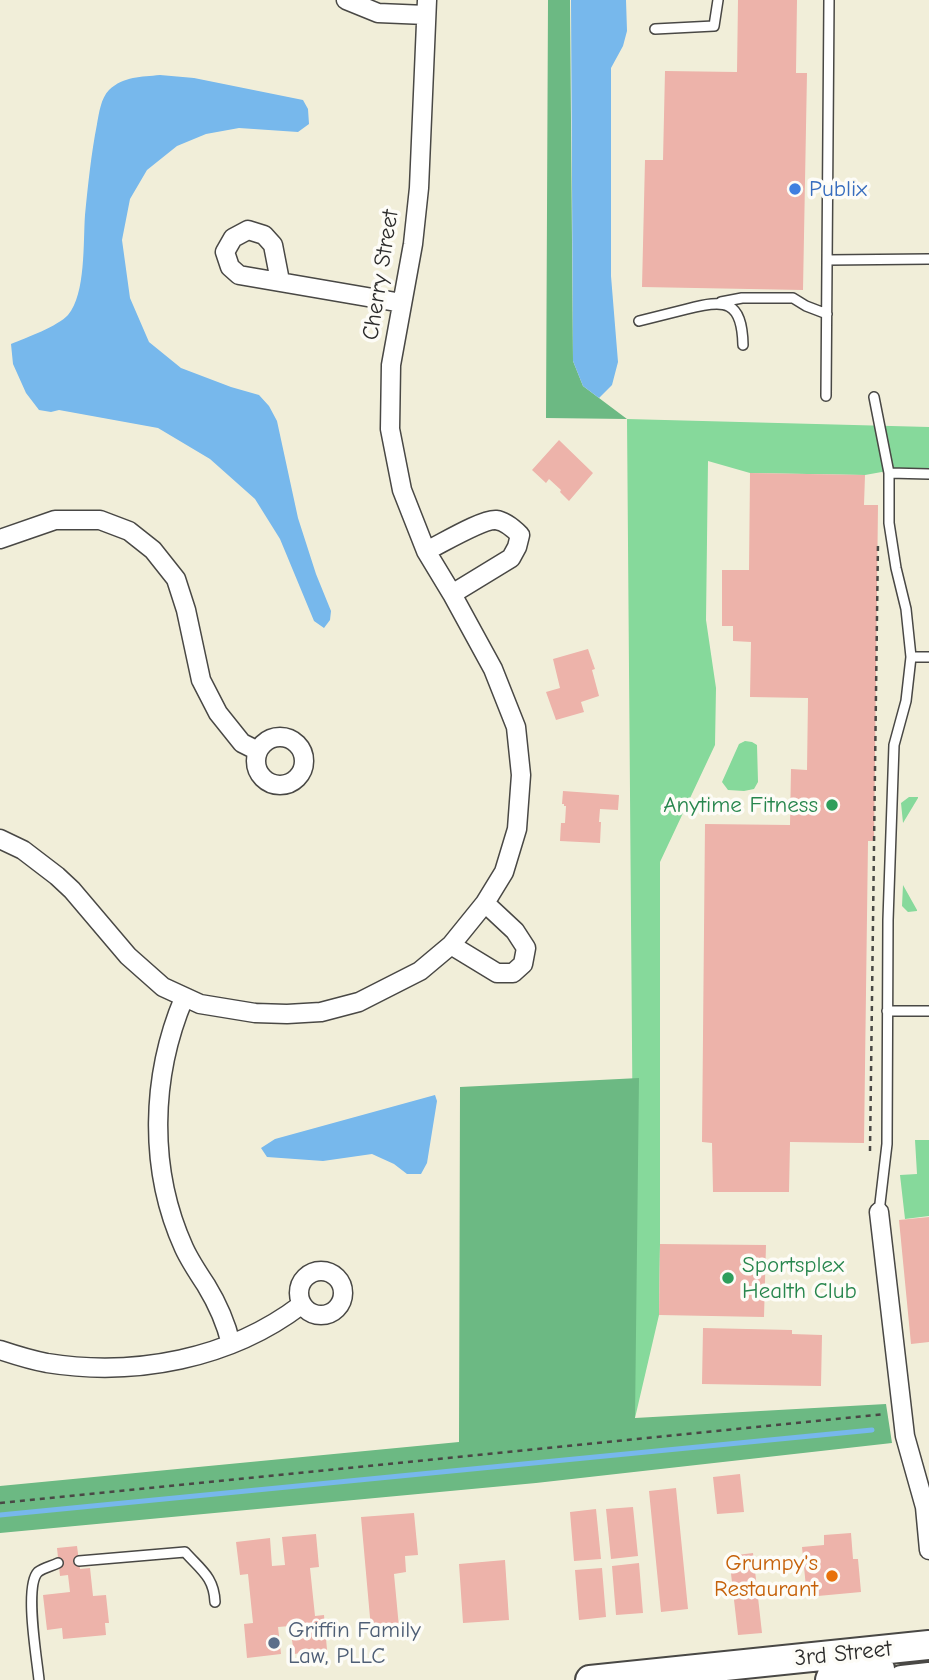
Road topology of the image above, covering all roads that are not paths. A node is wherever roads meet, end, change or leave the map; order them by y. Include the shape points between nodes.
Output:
1 (346, 0) edge
2 (719, 0) edge
3 (829, 0) edge
4 (427, 8) edge
5 (655, 29) dead end
6 (929, 258) edge
7 (828, 260) junction
8 (280, 281) dead end
9 (721, 302) junction
10 (402, 303) junction
11 (827, 314) junction
12 (639, 321) dead end
13 (743, 345) dead end
14 (826, 396) dead end
15 (874, 397) dead end
16 (889, 473) junction
17 (929, 474) edge
18 (0, 539) edge
19 (426, 551) junction
20 (452, 594) junction
21 (911, 657) junction
22 (929, 657) edge
23 (258, 751) dead end
24 (0, 839) edge
25 (485, 903) junction
26 (451, 945) junction
27 (184, 998) junction
28 (887, 1011) junction
29 (929, 1012) edge
30 (879, 1212) joint
31 (301, 1305) dead end
32 (231, 1343) junction
33 (0, 1350) edge
34 (929, 1550) edge
35 (79, 1561) dead end
36 (58, 1563) dead end
37 (215, 1602) dead end
38 (929, 1645) edge
39 (920, 1674) edge
40 (680, 1676) edge
41 (39, 1680) edge
42 (590, 1680) edge
43 (830, 1680) edge

1 - 4 street via 378,13
2 - 5 lane via 714,26
3 - 7 lane
4 - 10 street, Cherry Street via 419,188
6 - 7 lane
7 - 11 lane
8 - 10 street
9 - 11 lane via 793,298
9 - 12 lane
9 - 13 lane via 735,311
10 - 19 street, Cherry Street via 391,365 390,429 402,490
11 - 14 lane
15 - 16 lane
16 - 17 lane
16 - 21 lane via 889,523
18 - 23 street via 55,520 100,520 130,531 176,579 201,680 218,713 242,743
19 - 20 street, Cherry Street
19 - 20 street via 497,520 520,535 510,558
20 - 25 street, Cherry Street via 493,668 516,727 520,763 517,829 504,872
21 - 22 lane
21 - 28 lane via 894,745
24 - 27 street, Cherry Street via 57,876 128,956 163,987
25 - 26 street, Cherry Street
25 - 26 street via 526,948 523,964 513,973 497,973
26 - 27 street, Cherry Street via 396,984 359,1002 321,1012 255,1013
27 - 32 street via 160,1082 163,1177 184,1248 219,1309
28 - 29 lane
28 - 30 lane via 887,1144
30 - 34 street via 905,1436 925,1507
31 - 32 street via 255,1334
32 - 33 street via 167,1363 101,1368 47,1363
35 - 37 lane via 185,1552 209,1578
36 - 41 lane via 39,1572 32,1583
38 - 40 main road, 3rd Street
39 - 43 main road via 925,1662 832,1675
40 - 42 main road, 3rd Street

